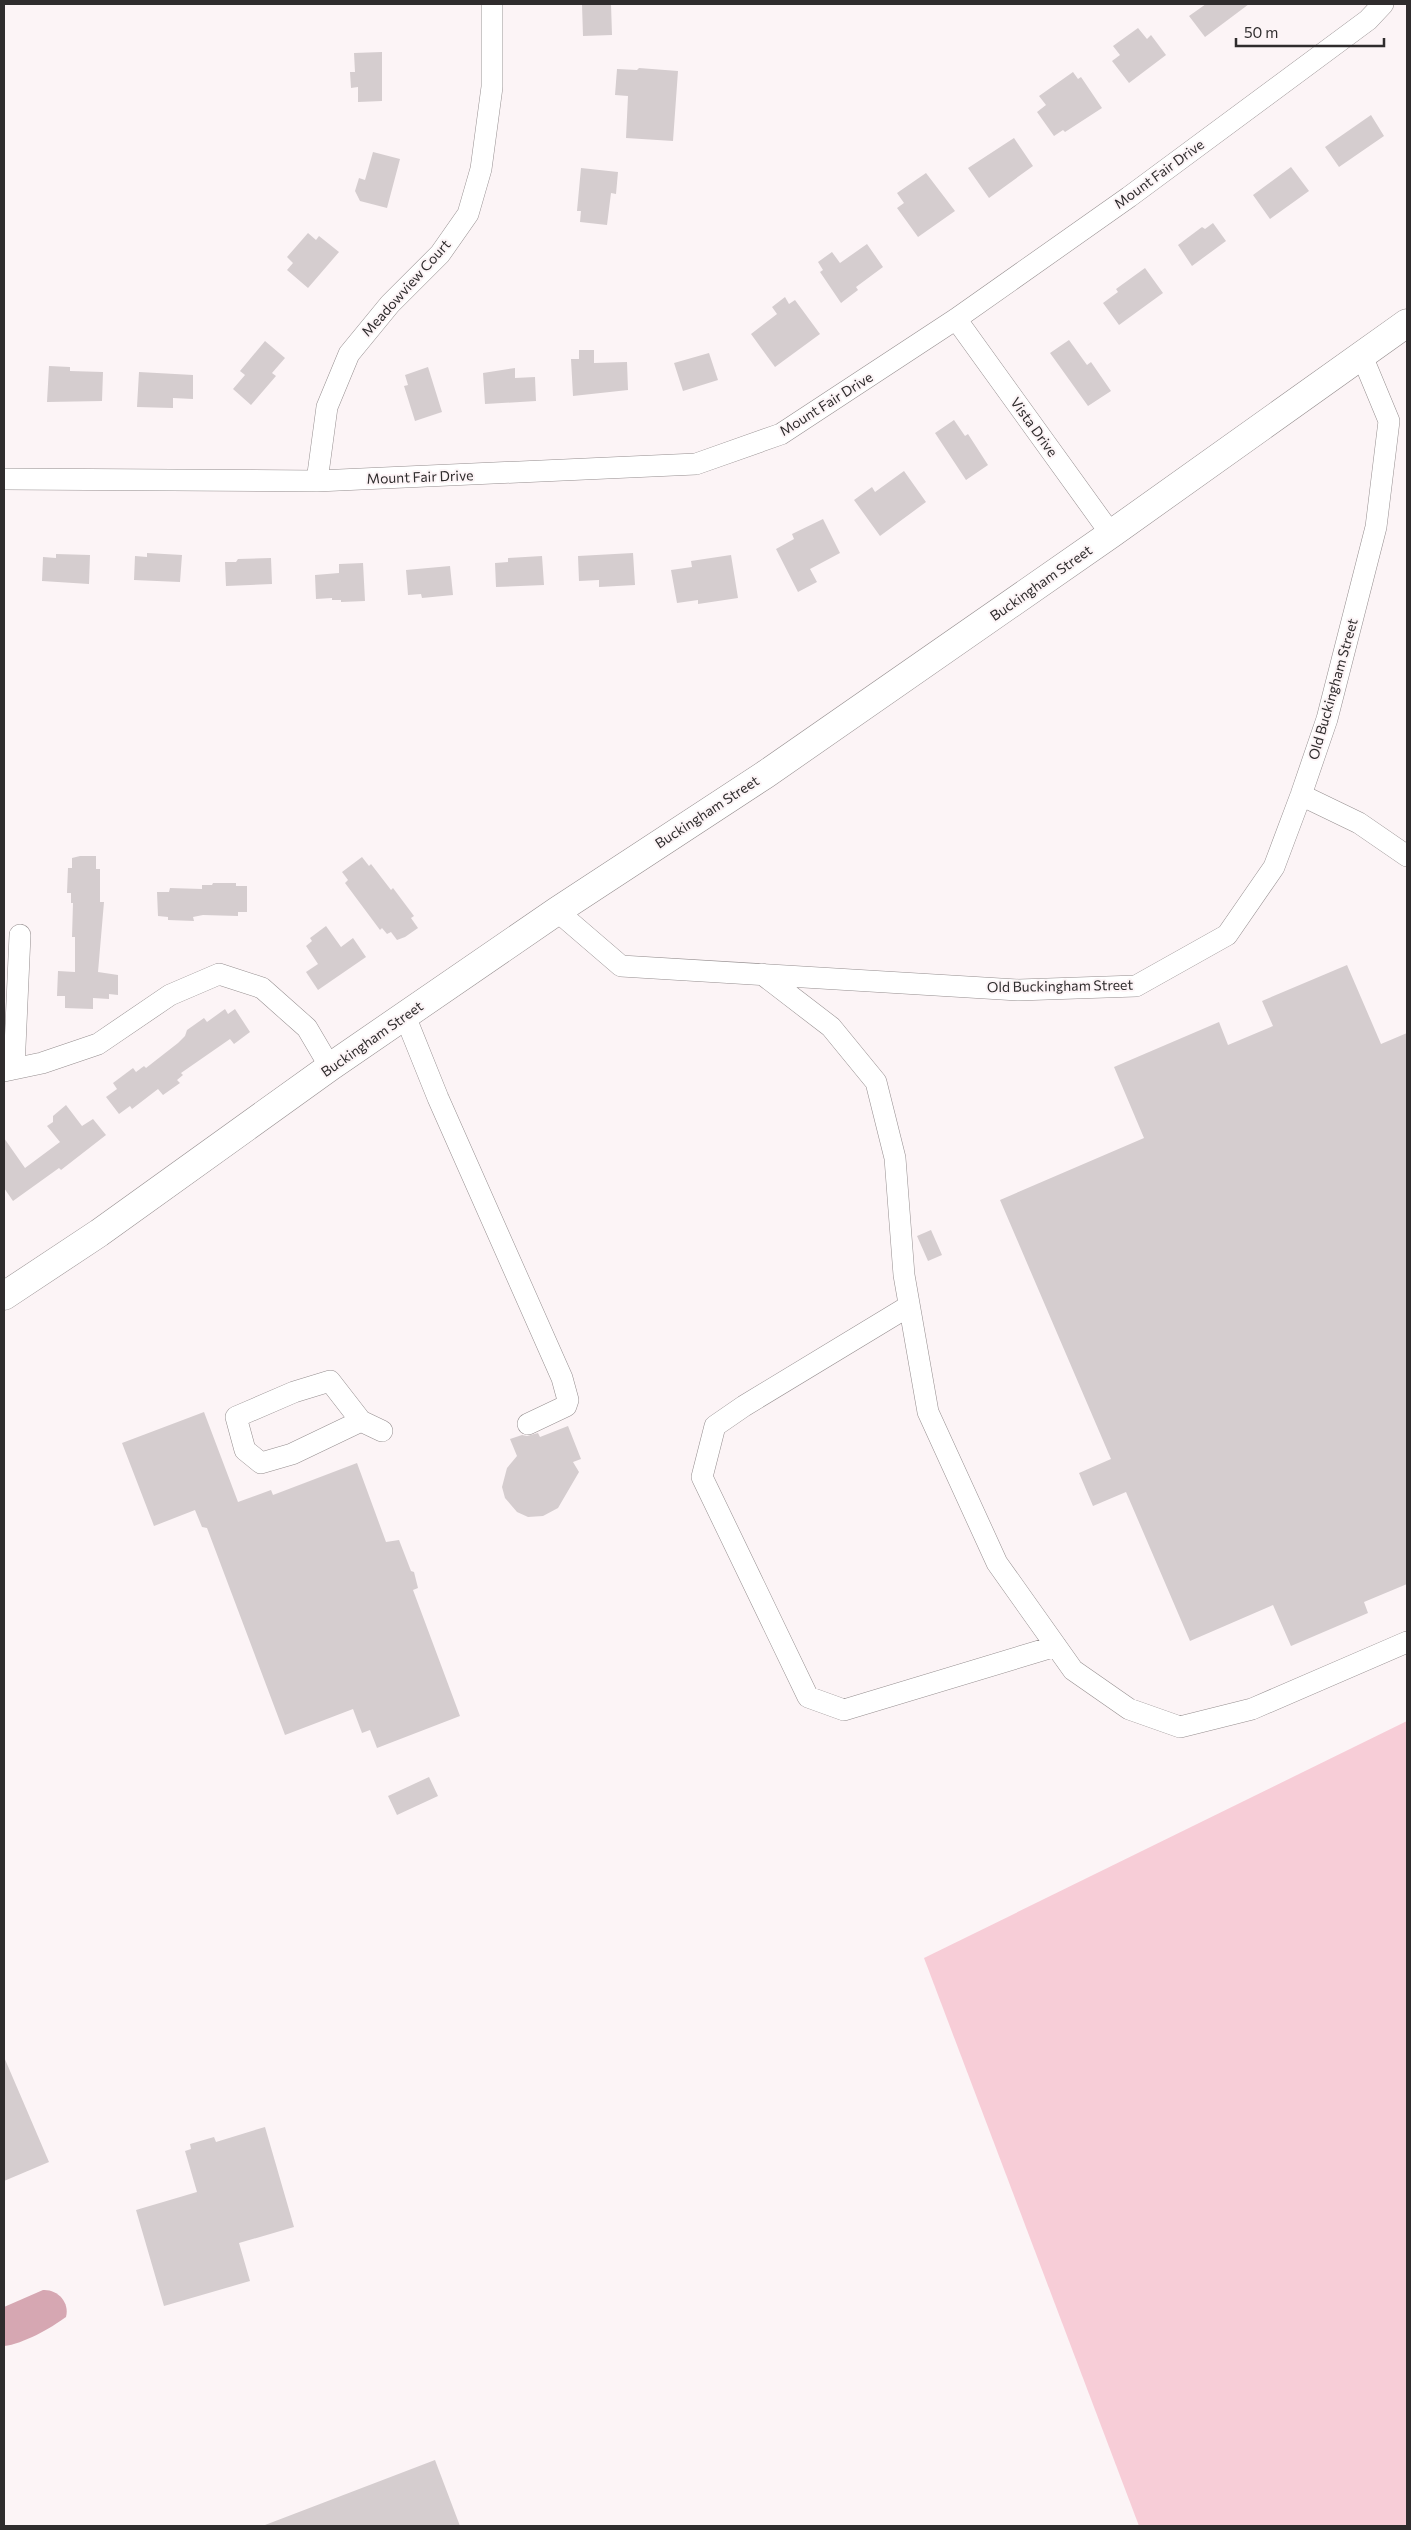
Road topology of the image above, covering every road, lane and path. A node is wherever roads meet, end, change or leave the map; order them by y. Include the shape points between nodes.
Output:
1 (492, 4) edge
2 (1383, 4) edge
3 (956, 320) junction
4 (1407, 323) edge
5 (1362, 356) junction
6 (4, 479) edge
7 (317, 482) junction
8 (1111, 534) junction
9 (1301, 795) junction
10 (1407, 856) edge
11 (557, 911) junction
12 (20, 936) dead end
13 (762, 974) junction
14 (405, 1016) junction
15 (330, 1067) junction
16 (9, 1070) edge
17 (4, 1296) edge
18 (909, 1306) junction
19 (361, 1421) junction
20 (528, 1424) dead end
21 (382, 1431) dead end
22 (1407, 1642) edge
23 (1056, 1646) junction

1 - 7 street, Meadowview Court via 492,87 481,169 468,214 440,254 390,304 349,354 327,407
2 - 3 street, Mount Fair Drive via 1368,20 1161,174
3 - 7 street, Mount Fair Drive via 781,434 696,464
3 - 8 street, Vista Drive
4 - 5 main road, Buckingham Street
5 - 8 main road, Buckingham Street
5 - 9 street, Old Buckingham Street via 1389,421 1376,527 1327,719
6 - 7 street, Mount Fair Drive
8 - 11 main road, Buckingham Street via 766,774
9 - 10 street via 1359,823
9 - 13 street, Old Buckingham Street via 1274,866 1227,935 1136,986 1018,990
11 - 13 street, Old Buckingham Street via 621,966
11 - 14 main road, Buckingham Street
12 - 16 street
13 - 18 street via 831,1027 876,1082 895,1158
14 - 15 main road, Buckingham Street
14 - 20 street via 562,1378 568,1400 566,1406
15 - 16 street via 307,1028 262,988 219,974 170,995 98,1044 42,1063
15 - 17 main road, Buckingham Street
18 - 23 street via 928,1412 997,1563
18 - 23 street via 715,1426 702,1477 808,1697 844,1710
19 - 19 street via 292,1454 261,1463 245,1450 236,1417 294,1392 330,1381
19 - 21 street
22 - 23 street via 1252,1709 1180,1727 1129,1709 1073,1670

